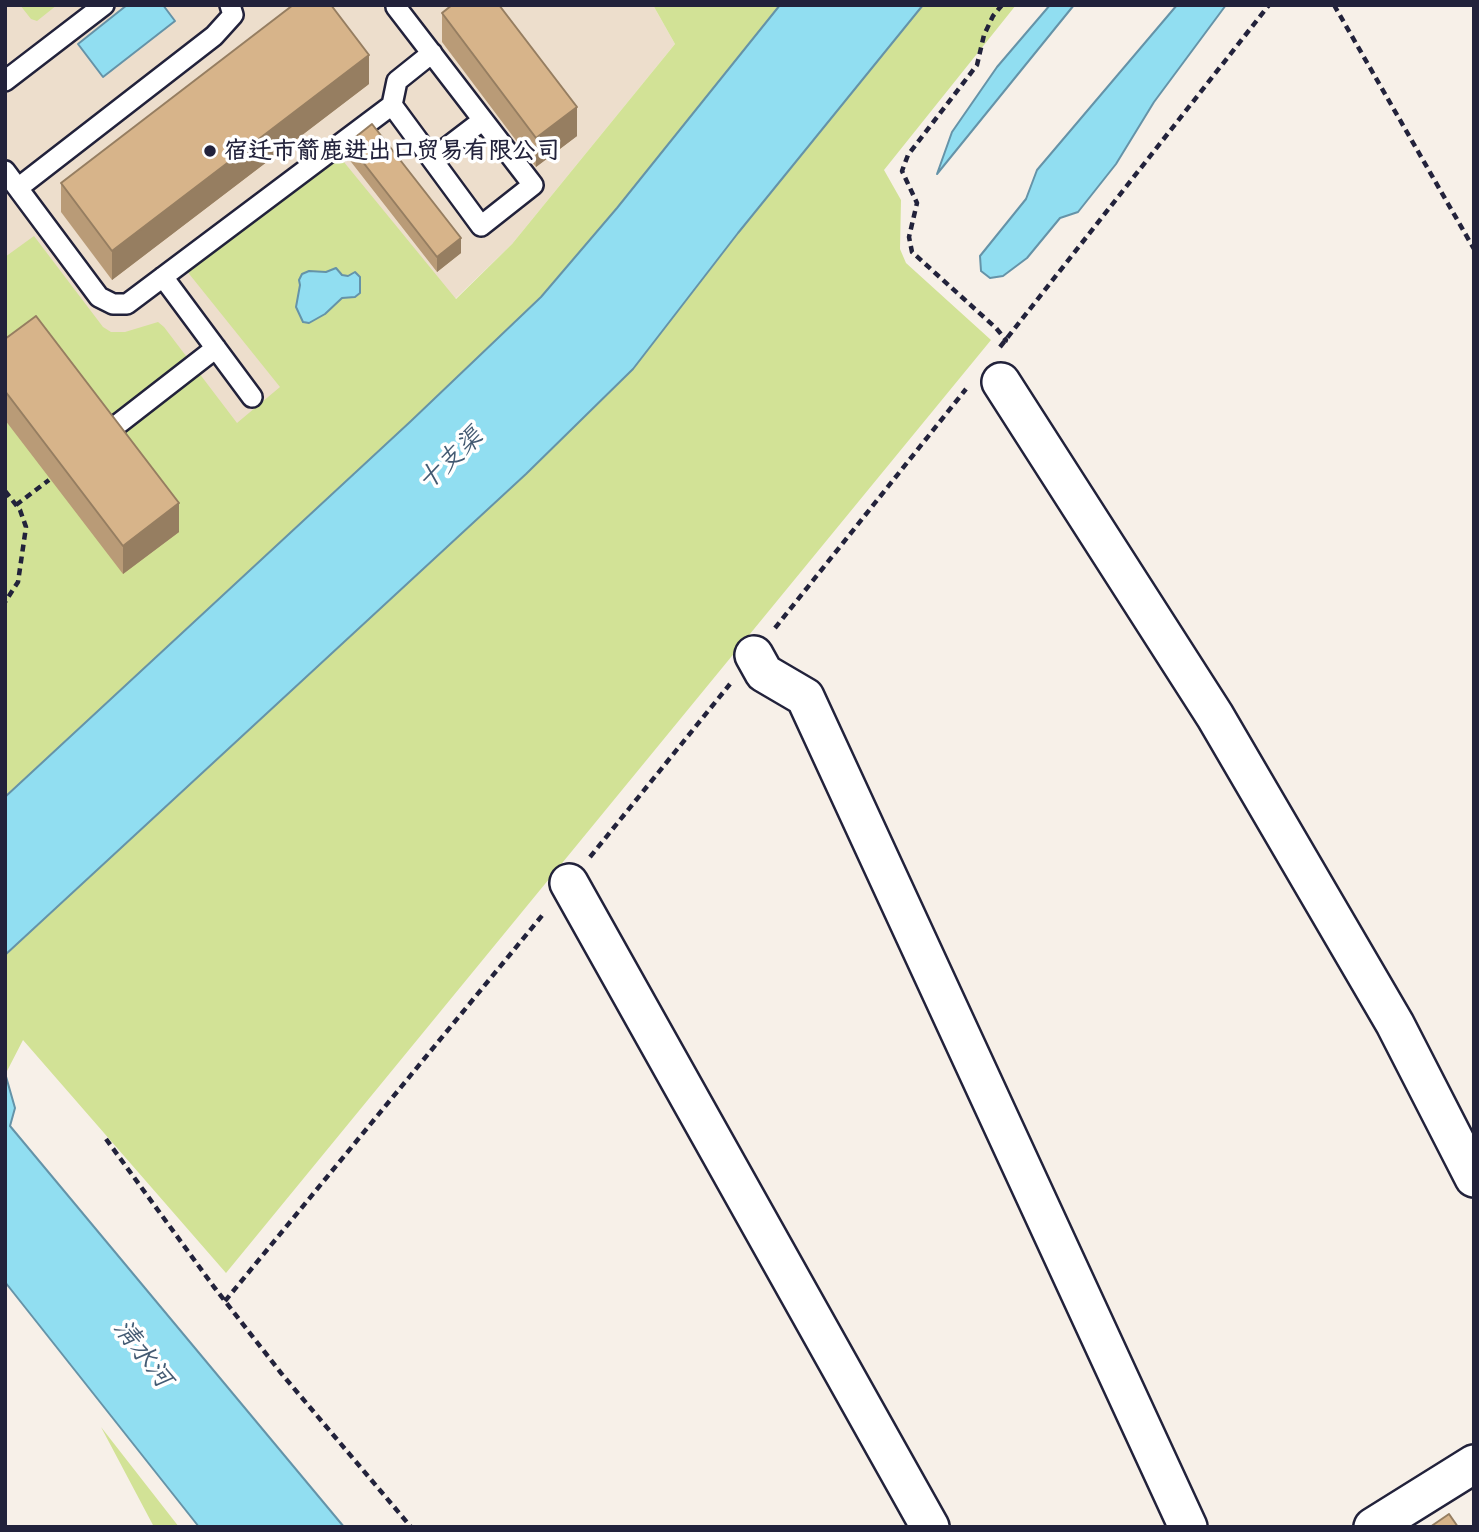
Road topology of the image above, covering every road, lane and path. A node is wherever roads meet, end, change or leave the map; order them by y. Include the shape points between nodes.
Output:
1 (104, 5) edge
2 (230, 5) edge
3 (1002, 5) edge
4 (1334, 5) edge
5 (396, 7) dead end
6 (432, 53) junction
7 (5, 81) edge
8 (391, 105) junction
9 (483, 120) junction
10 (432, 159) junction
11 (5, 171) edge
12 (18, 188) junction
13 (1474, 249) edge
14 (163, 277) junction
15 (216, 348) junction
16 (1001, 382) joint
17 (252, 397) dead end
18 (113, 428) edge
19 (48, 480) edge
20 (5, 491) edge
21 (16, 505) junction
22 (5, 602) edge
23 (754, 655) dead end
24 (569, 883) dead end
25 (106, 1139) dead end
26 (1474, 1178) edge
27 (1474, 1464) edge
28 (1374, 1526) edge
29 (411, 1527) edge
30 (930, 1527) edge
31 (1188, 1527) edge

1 - 7 lane
2 - 12 lane via 233,15 225,27
3 - 16 path via 984,35 978,65 908,155 902,170 917,203 909,237 912,253 1006,340
4 - 13 path
5 - 6 lane
6 - 8 lane via 397,81
6 - 9 lane
8 - 10 lane
8 - 14 lane
9 - 10 lane
9 - 10 lane via 533,185 481,226
11 - 12 lane
12 - 14 lane via 99,297 127,304
14 - 15 lane
15 - 17 lane
15 - 18 lane
16 - 26 street via 1215,716 1395,1024
19 - 21 path
20 - 21 path
21 - 22 path via 26,527 18,582
23 - 31 street via 764,673 805,697
24 - 30 street
25 - 29 path via 281,1373
27 - 28 street

